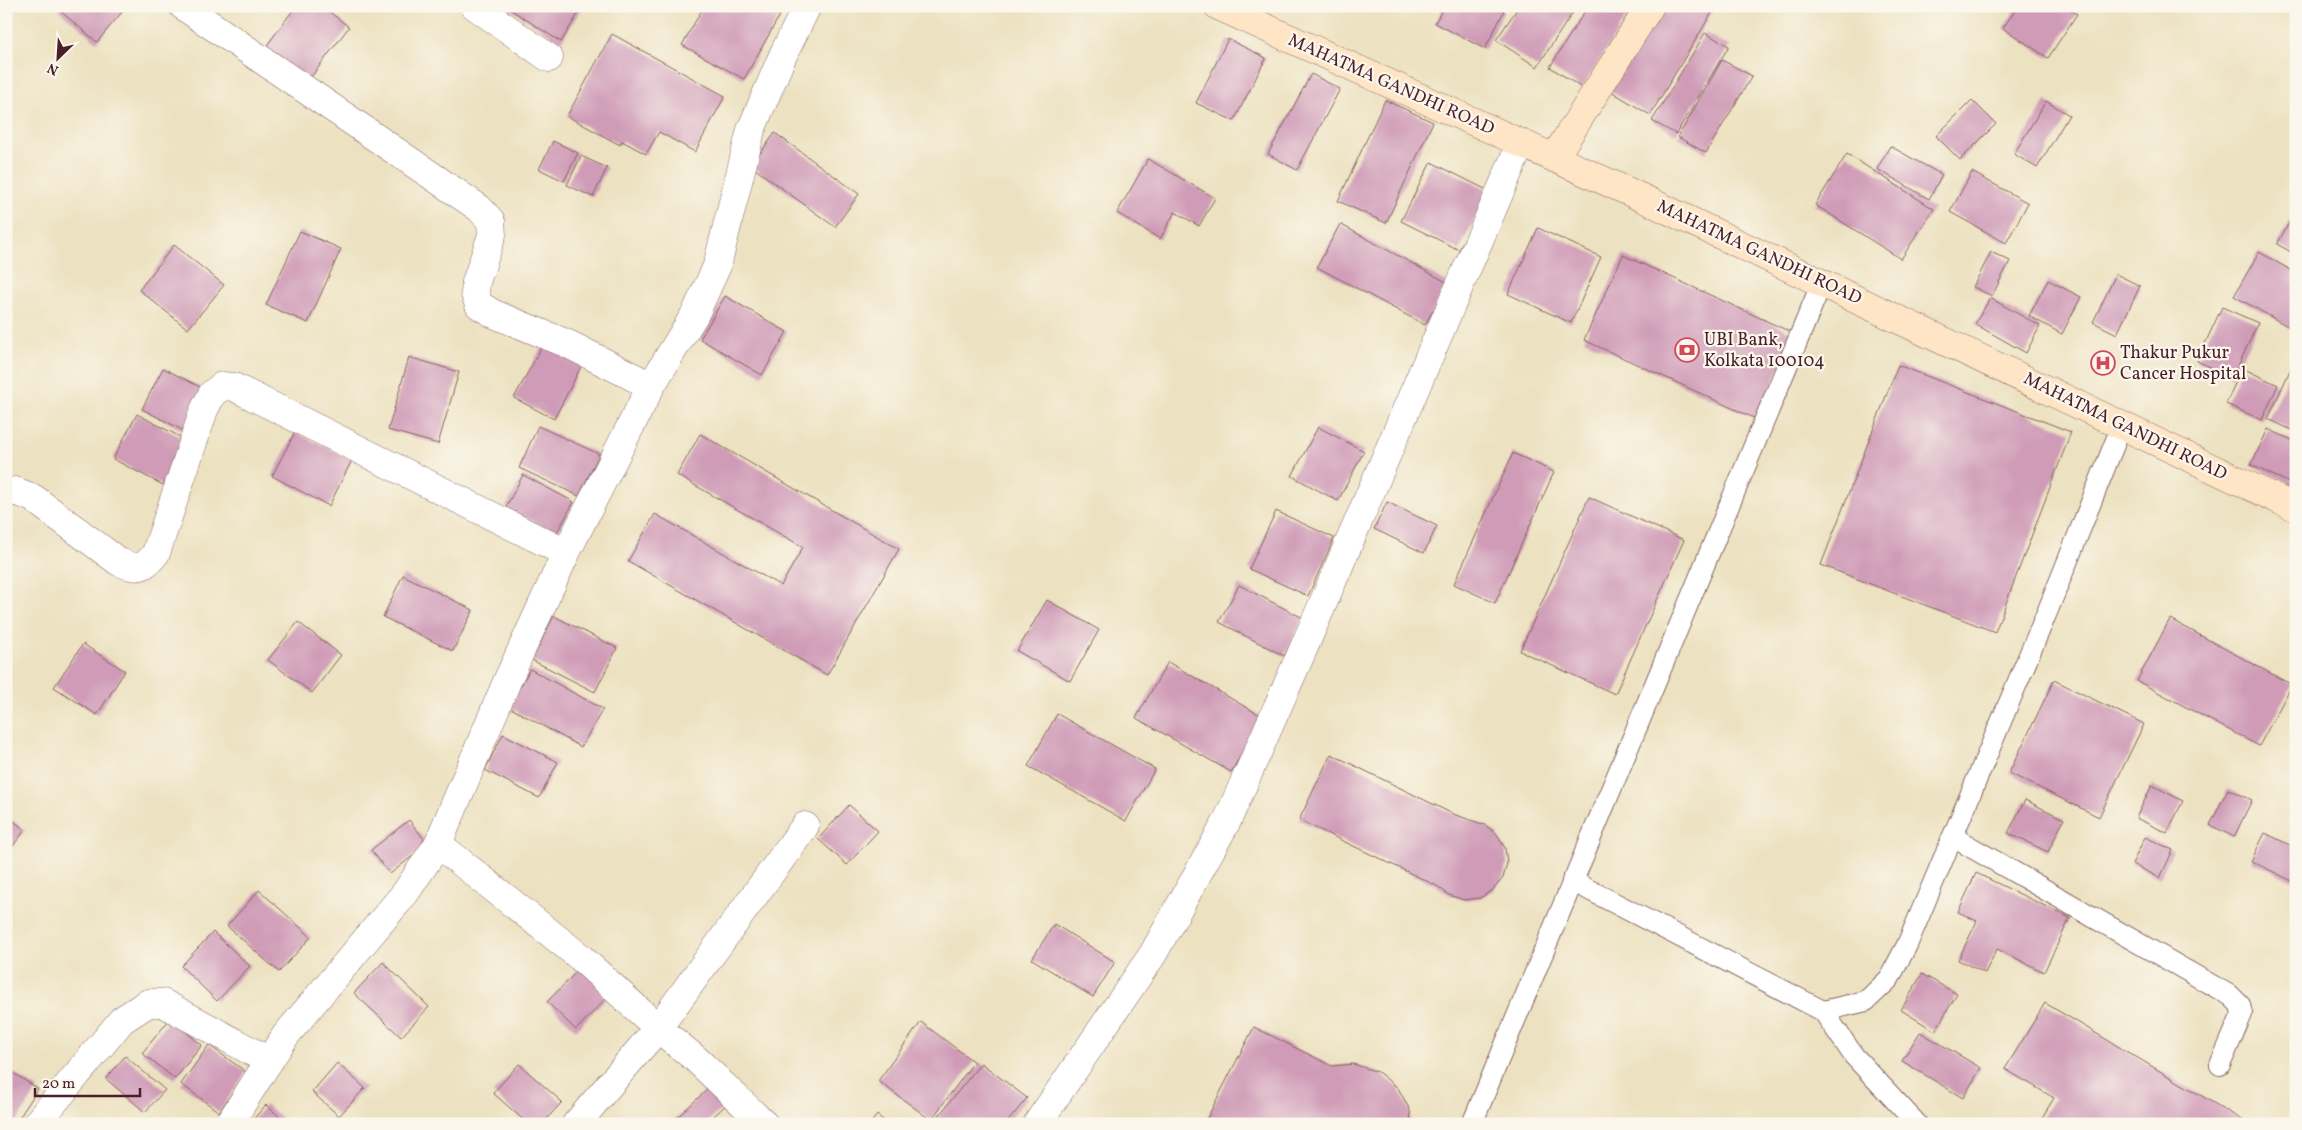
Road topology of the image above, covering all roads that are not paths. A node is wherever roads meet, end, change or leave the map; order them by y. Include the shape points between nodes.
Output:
1 (183, 6) edge
2 (475, 6) edge
3 (807, 6) edge
4 (1218, 6) edge
5 (1650, 6) edge
6 (549, 58) dead end
7 (1521, 143) junction
8 (1554, 158) junction
9 (1822, 282) junction
10 (651, 386) junction
11 (2122, 425) junction
12 (6, 494) edge
13 (2296, 508) edge
14 (566, 553) junction
15 (805, 826) dead end
16 (1952, 837) junction
17 (438, 844) junction
18 (1572, 881) junction
19 (1823, 1011) junction
20 (658, 1028) junction
21 (269, 1061) junction
22 (2220, 1065) dead end
23 (36, 1124) edge
24 (229, 1124) edge
25 (576, 1124) edge
26 (764, 1124) edge
27 (1037, 1124) edge
28 (1472, 1124) edge
29 (1917, 1124) edge

1 - 10 street via 479,208 491,221 492,235 476,282 475,294 480,305
2 - 6 street
3 - 10 street via 751,130 717,266 695,314
4 - 7 main road, MAHATMA GANDHI ROAD
5 - 8 main road
7 - 8 main road, MAHATMA GANDHI ROAD
7 - 27 street via 1227,821 1154,954
8 - 9 main road, MAHATMA GANDHI ROAD
9 - 11 main road, MAHATMA GANDHI ROAD
9 - 18 lane
10 - 14 street
11 - 13 main road, MAHATMA GANDHI ROAD
11 - 16 lane
12 - 14 street via 15,491 33,498 119,562 136,568 148,564 156,553 204,410 212,394 222,386 234,387
14 - 17 street
15 - 20 street
16 - 19 lane via 1907,945 1889,979 1866,1001
16 - 22 lane via 2231,996 2240,1005 2242,1014
17 - 20 street via 580,957
17 - 21 street via 406,892 286,1035
18 - 19 lane
18 - 28 lane
19 - 29 lane via 1854,1056
20 - 25 street
20 - 26 street
21 - 23 street via 164,1003 148,1003 122,1020
21 - 24 street

